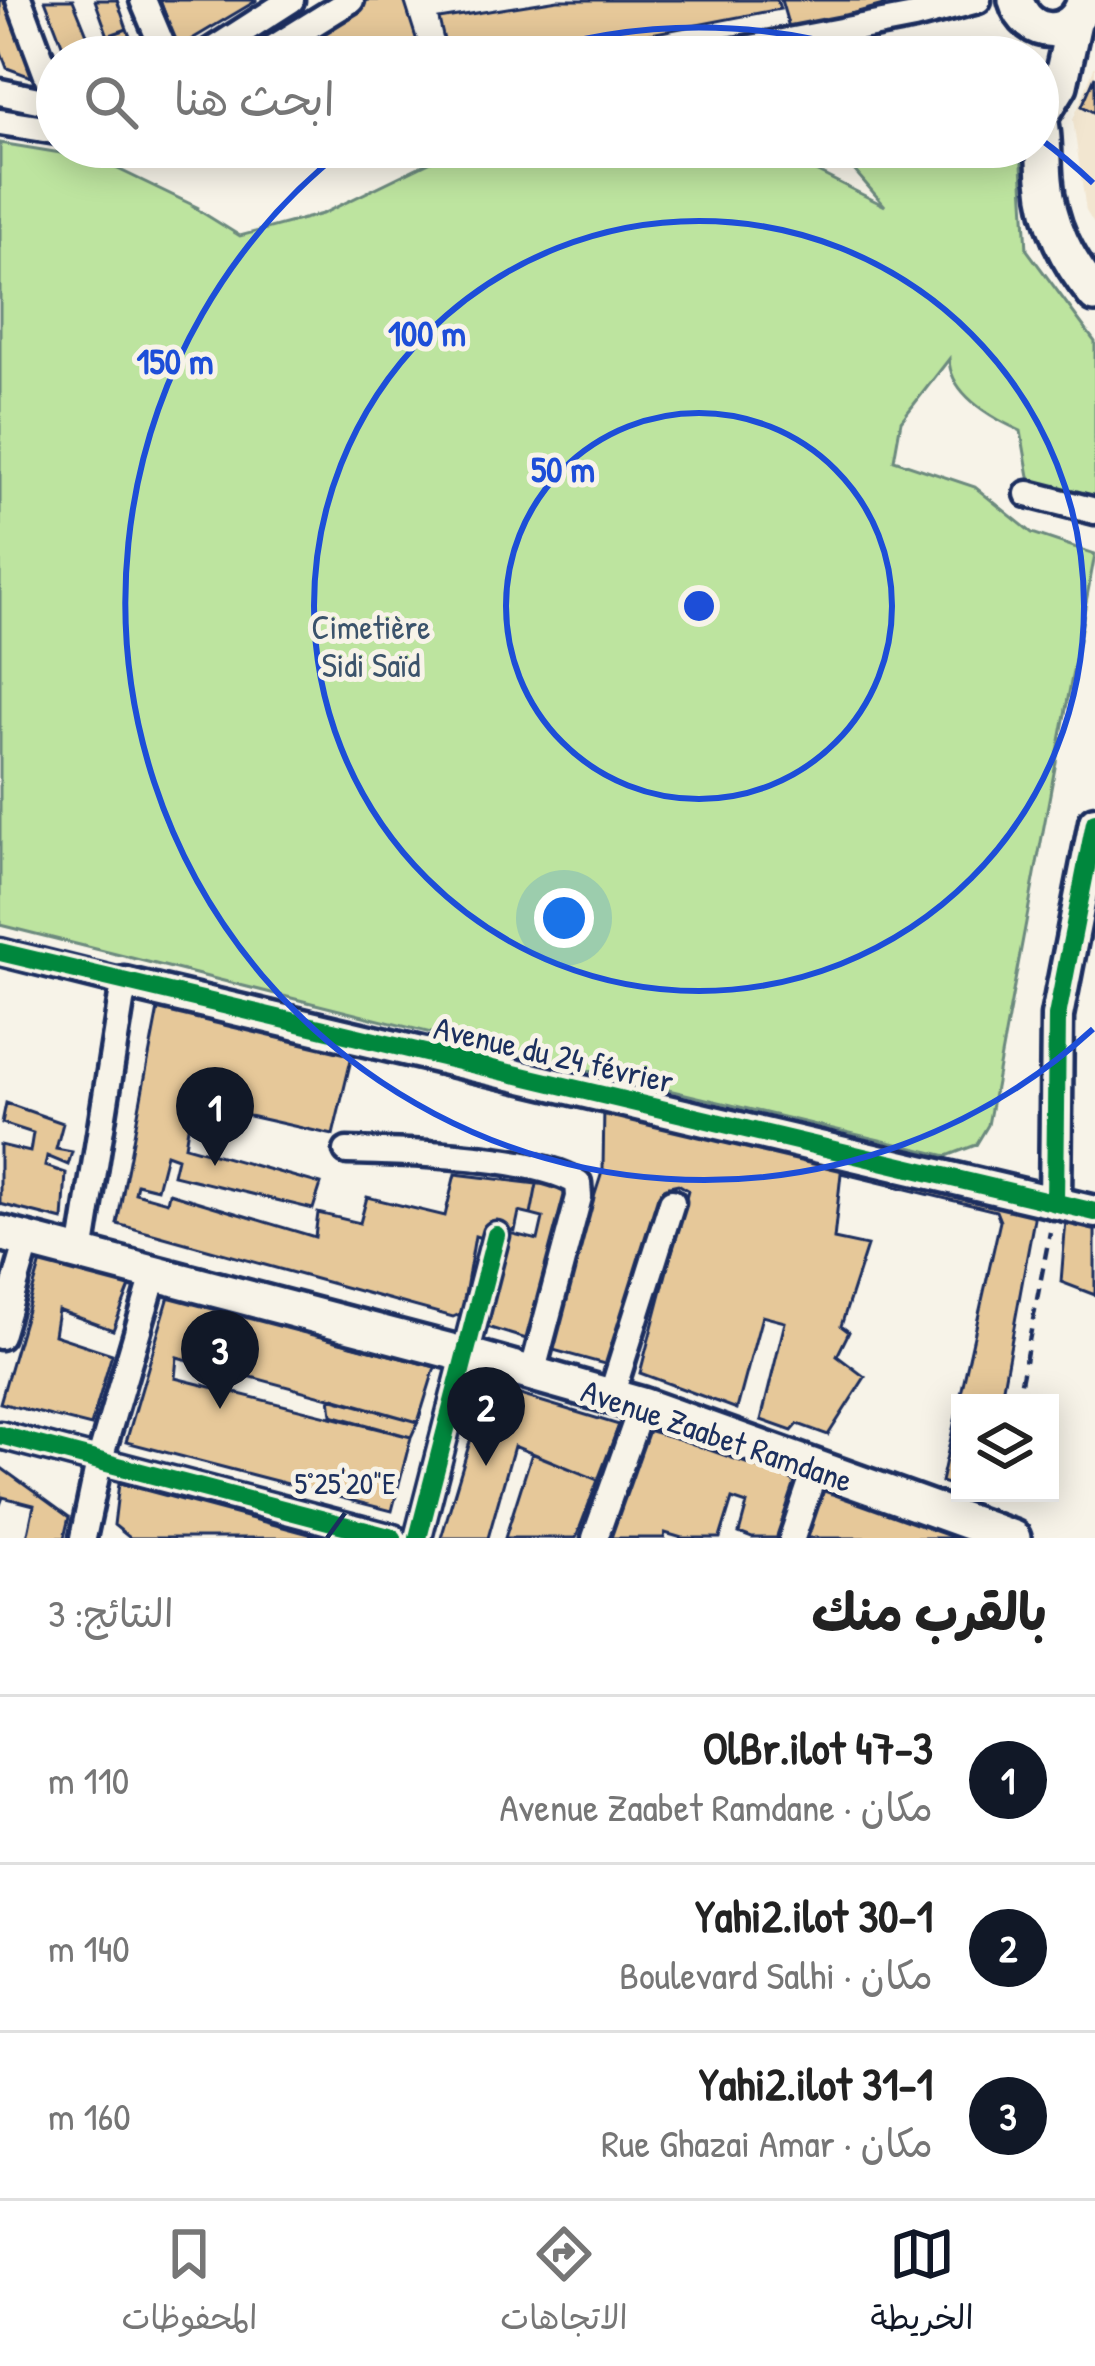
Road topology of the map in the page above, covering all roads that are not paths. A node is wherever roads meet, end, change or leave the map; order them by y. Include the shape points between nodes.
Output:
1 (19, 0) edge
2 (143, 0) edge
3 (351, 0) edge
4 (978, 0) edge
5 (278, 4) edge
6 (1079, 11) edge
7 (1024, 27) edge
8 (158, 36) edge
9 (232, 36) edge
10 (293, 36) edge
11 (814, 36) edge
12 (36, 46) edge
13 (1059, 87) edge
14 (0, 92) edge
15 (36, 99) edge
16 (0, 122) edge
17 (36, 128) edge
18 (1044, 168) edge
19 (1095, 295) edge
20 (1028, 494) dead end
21 (1095, 512) edge
22 (1095, 822) edge
23 (0, 952) edge
24 (124, 983) junction
25 (346, 1151) dead end
26 (672, 1202) dead end
27 (1055, 1204) junction
28 (1095, 1213) edge
29 (496, 1235) dead end
30 (14, 1236) edge
31 (81, 1254) junction
32 (155, 1273) junction
33 (0, 1336) edge
34 (466, 1355) junction
35 (532, 1374) junction
36 (626, 1401) junction
37 (0, 1435) edge
38 (99, 1462) junction
39 (816, 1467) junction
40 (998, 1536) edge
41 (83, 1538) edge
42 (393, 1538) edge
43 (418, 1538) edge
44 (596, 1538) edge
45 (792, 1538) edge

1 - 12 street
2 - 8 street
3 - 10 street
4 - 11 street
5 - 9 street
6 - 7 main road via 1052,31
6 - 13 main road
14 - 15 street
16 - 17 street
18 - 19 main road via 1057,235
20 - 21 street
22 - 27 street via 1057,1016
23 - 24 street, Avenue du 24 février
24 - 27 street, Avenue du 24 février
24 - 31 street
25 - 35 street via 535,1168 578,1183
26 - 36 street
27 - 28 street, Avenue du 24 février
29 - 34 street
30 - 31 main road, Avenue Zaabet Ramdane
30 - 33 street
31 - 32 main road, Avenue Zaabet Ramdane
32 - 34 main road, Avenue Zaabet Ramdane
32 - 38 street
34 - 35 main road, Avenue Zaabet Ramdane
34 - 43 street
35 - 36 main road, Avenue Zaabet Ramdane
36 - 39 main road, Avenue Zaabet Ramdane
36 - 44 street
37 - 38 street
38 - 41 street
38 - 42 street
39 - 40 main road, Avenue Zaabet Ramdane
39 - 45 street

